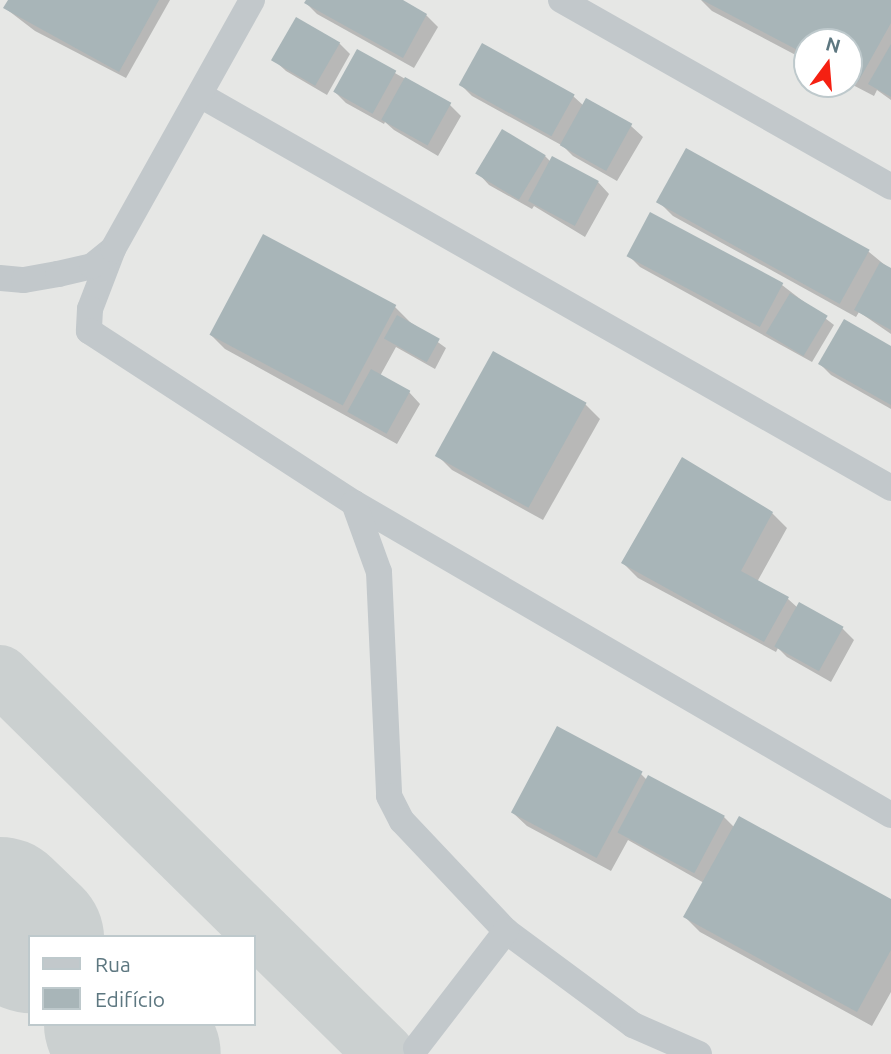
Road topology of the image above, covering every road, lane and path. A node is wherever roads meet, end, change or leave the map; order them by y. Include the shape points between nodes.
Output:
1 (252, 0) edge
2 (561, 0) edge
3 (200, 96) junction
4 (891, 187) edge
5 (113, 250) junction
6 (0, 278) edge
7 (891, 488) edge
8 (354, 503) junction
9 (891, 815) edge
10 (506, 931) junction
11 (416, 1048) dead end
12 (699, 1054) edge

1 - 3 lane
2 - 4 lane
3 - 5 lane
3 - 7 lane
5 - 6 lane via 92,265 58,274 24,280
5 - 8 lane via 90,309 89,331
8 - 9 lane
8 - 10 lane via 379,572 389,796 401,821
10 - 11 lane
10 - 12 lane via 633,1025

